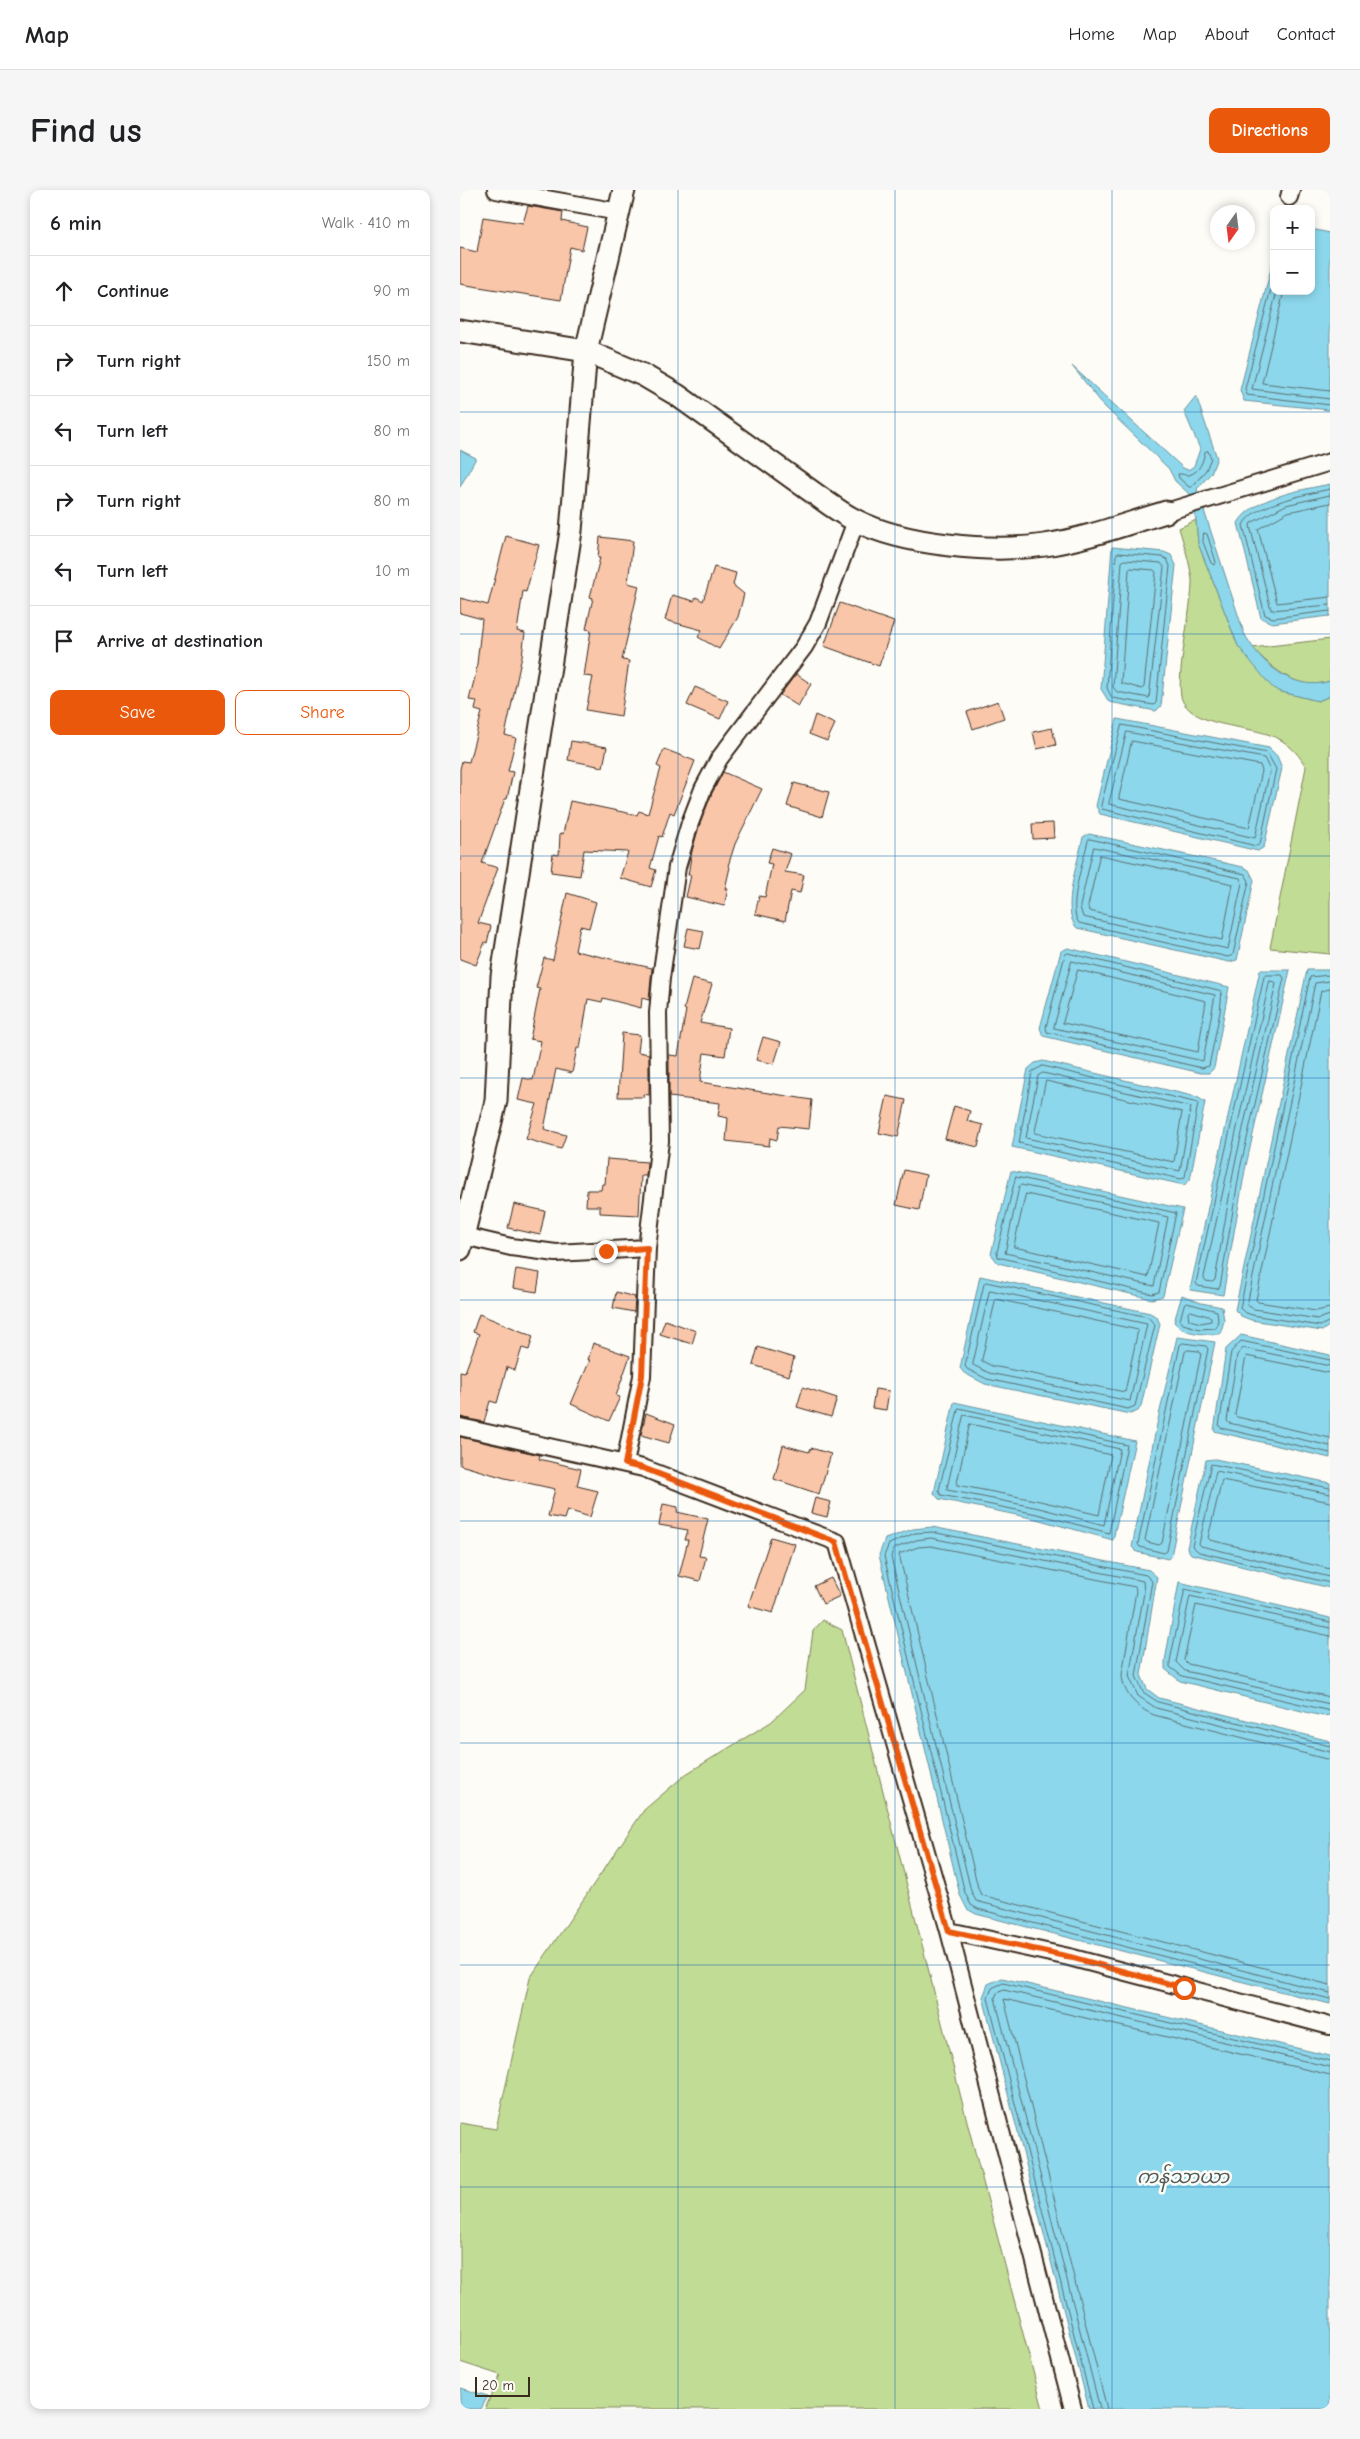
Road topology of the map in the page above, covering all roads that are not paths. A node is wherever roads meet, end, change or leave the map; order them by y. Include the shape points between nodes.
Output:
1 (496, 190) edge
2 (624, 190) edge
3 (619, 212) junction
4 (460, 330) edge
5 (586, 351) junction
6 (1330, 462) edge
7 (1166, 512) joint
8 (856, 521) junction
9 (462, 1242) edge
10 (647, 1248) junction
11 (460, 1427) edge
12 (625, 1464) junction
13 (949, 1931) junction
14 (1330, 2026) edge
15 (1073, 2409) edge

1 - 3 street
2 - 3 street
3 - 5 street
4 - 5 street
5 - 8 street via 642,375 677,395
5 - 9 street via 571,531 502,976 496,1101
6 - 7 street
7 - 8 street via 1045,545 998,548 947,545
8 - 10 street via 818,624 719,759 703,789 677,867 658,1013 660,1142
9 - 10 street via 556,1253
10 - 12 street via 642,1376
11 - 12 street
12 - 13 street via 836,1542
13 - 14 street via 1070,1957
13 - 15 street

